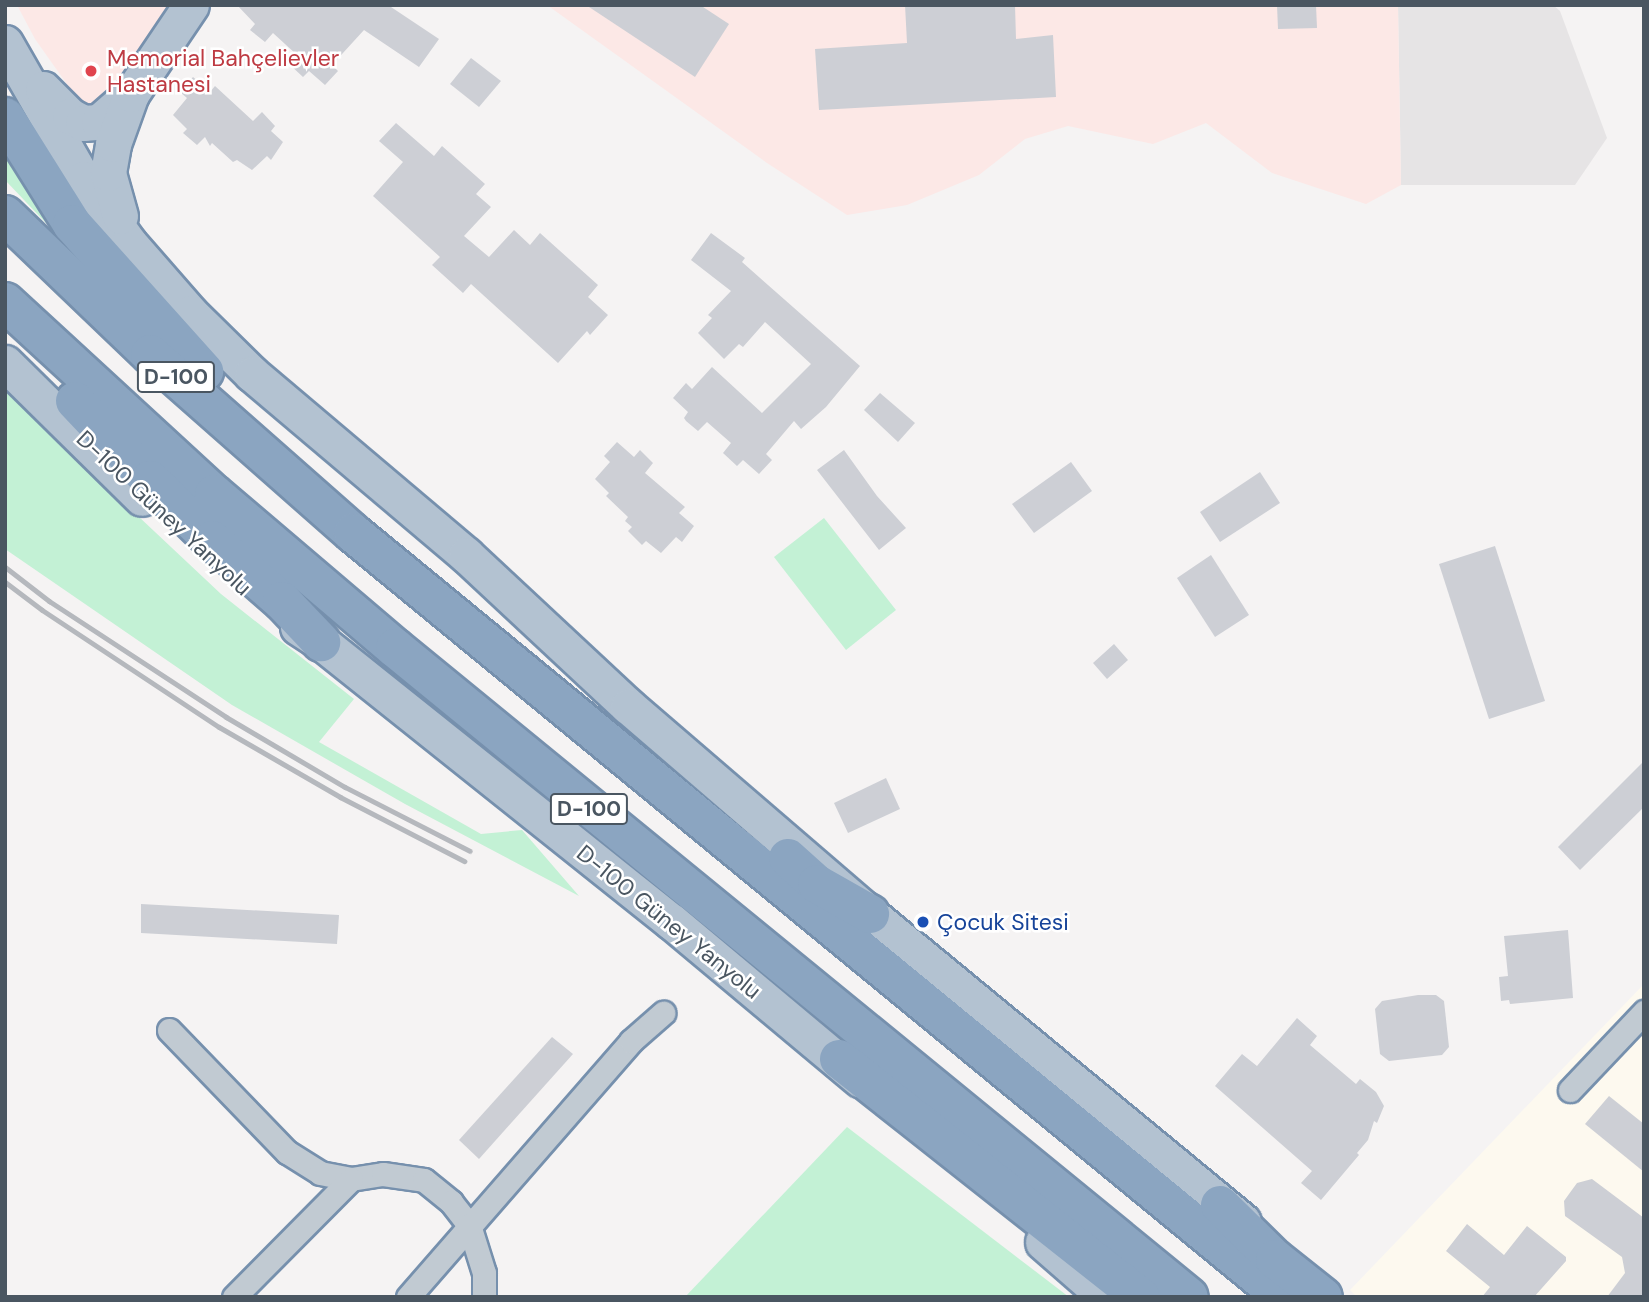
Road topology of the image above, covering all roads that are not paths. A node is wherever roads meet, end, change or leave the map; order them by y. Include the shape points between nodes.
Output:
1 (191, 5) edge
2 (7, 47) edge
3 (131, 94) junction
4 (5, 117) edge
5 (5, 215) edge
6 (129, 243) junction
7 (5, 302) edge
8 (5, 329) edge
9 (5, 363) edge
10 (353, 533) junction
11 (460, 623) junction
12 (321, 642) junction
13 (870, 914) junction
14 (1644, 1012) edge
15 (663, 1013) dead end
16 (169, 1030) dead end
17 (839, 1059) junction
18 (1570, 1090) dead end
19 (351, 1179) junction
20 (1220, 1205) junction
21 (469, 1225) junction
22 (234, 1297) edge
23 (408, 1297) edge
24 (484, 1297) edge
25 (1106, 1297) edge
26 (1140, 1297) edge
27 (1189, 1297) edge
28 (1283, 1297) edge
29 (1323, 1297) edge
30 (1339, 1297) edge

1 - 3 main road
2 - 3 main road via 69,116 83,123 99,122
2 - 6 main road via 83,179
3 - 6 main road via 108,173
4 - 10 highway via 89,245
5 - 10 highway, D-100 via 150,354
6 - 13 main road via 251,374 466,555 628,706
7 - 27 highway, D-100 via 214,495 395,648
8 - 12 highway via 150,480
9 - 12 main road, D-100 Güney Yanyolu via 188,543 245,591
10 - 11 highway, D-100
11 - 13 highway via 520,652 552,674 817,884
11 - 28 highway, D-100
12 - 17 main road, D-100 Güney Yanyolu
13 - 20 main road
14 - 18 street
15 - 21 street via 631,1041
16 - 19 street via 286,1152 320,1173
17 - 25 main road, D-100 Güney Yanyolu
17 - 26 highway
19 - 21 street via 383,1174 424,1180 451,1202
19 - 22 street
20 - 29 highway via 1275,1259
20 - 30 main road
21 - 23 street
21 - 24 street via 484,1273

